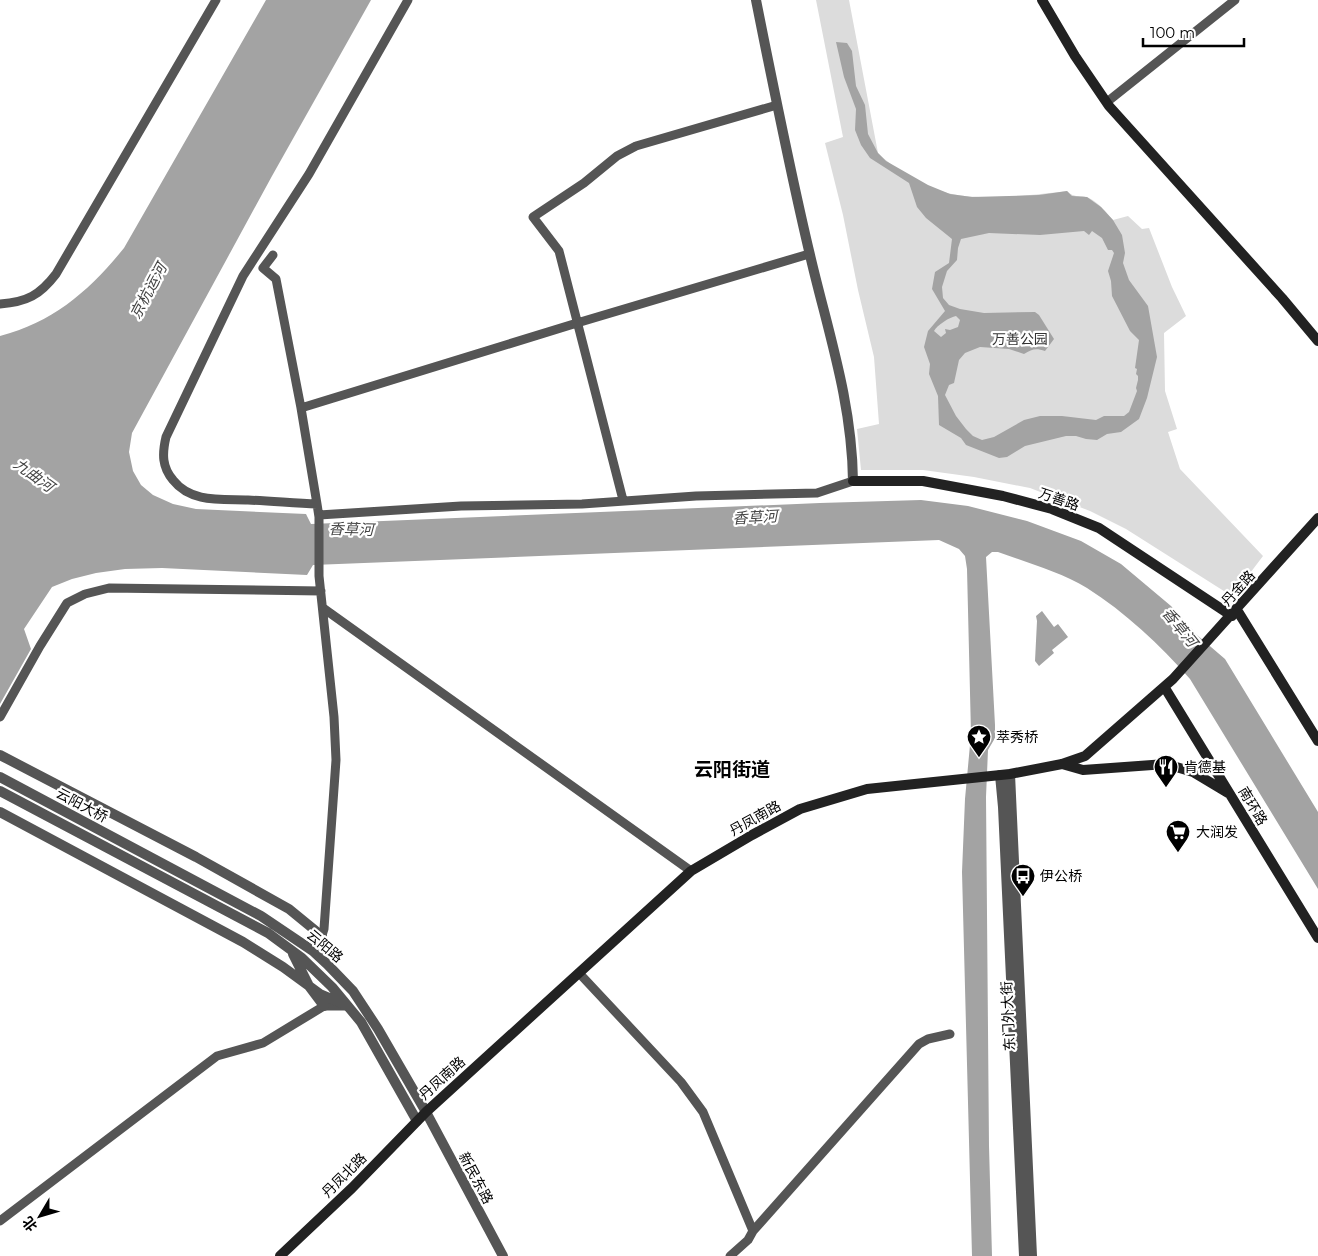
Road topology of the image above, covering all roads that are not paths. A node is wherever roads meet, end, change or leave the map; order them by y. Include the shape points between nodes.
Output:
1 (216, 0) edge
2 (408, 0) edge
3 (756, 0) edge
4 (1042, 0) edge
5 (1235, 0) edge
6 (1107, 102) junction
7 (777, 105) junction
8 (273, 254) dead end
9 (810, 254) junction
10 (0, 304) edge
11 (577, 323) junction
12 (1318, 340) edge
13 (301, 408) junction
14 (853, 481) junction
15 (623, 500) junction
16 (317, 504) junction
17 (319, 516) junction
18 (1318, 518) edge
19 (321, 591) junction
20 (322, 608) junction
21 (1234, 613) junction
22 (1165, 688) junction
23 (0, 717) edge
24 (1318, 741) edge
25 (0, 755) edge
26 (1062, 764) junction
27 (1005, 774) junction
28 (0, 777) edge
29 (0, 791) edge
30 (1230, 795) junction
31 (0, 812) edge
32 (152, 857) joint
33 (145, 867) joint
34 (691, 871) junction
35 (322, 936) junction
36 (1318, 938) edge
37 (292, 951) junction
38 (316, 954) junction
39 (579, 973) junction
40 (309, 986) junction
41 (324, 1006) junction
42 (347, 1006) junction
43 (950, 1034) dead end
44 (426, 1112) junction
45 (417, 1121) junction
46 (0, 1221) edge
47 (753, 1231) junction
48 (280, 1256) edge
49 (503, 1256) edge
50 (730, 1256) edge
51 (1024, 1256) edge
52 (1032, 1256) edge

1 - 10 street via 56,274 42,291 30,298
2 - 16 street via 309,174 243,276 164,445 165,468 179,488 191,495
3 - 7 street
4 - 6 main road
5 - 6 street
6 - 12 main road
7 - 9 street
7 - 11 street via 636,146 617,156 533,217 559,251
8 - 13 street via 263,268 276,279
9 - 11 street
9 - 14 street via 847,407
11 - 13 street
11 - 15 street
13 - 16 street
14 - 15 street via 817,493
14 - 21 main road, 万善路 via 923,481 1052,509 1099,528
15 - 17 street via 461,506
16 - 17 street
17 - 19 street
18 - 21 main road, 丹金路
19 - 20 street
19 - 23 street via 109,588 85,594 67,603
20 - 34 street
20 - 35 street via 336,760
21 - 22 main road, 丹金路
21 - 24 main road, 万善路
22 - 26 main road, 丹凤南路 via 1085,756
22 - 30 main road, 南环路
25 - 35 street via 289,909
26 - 27 main road, 丹凤南路
26 - 30 main road via 1083,770 1166,764 1193,772
27 - 34 main road, 丹凤南路 via 867,789 800,809
27 - 51 street, 东门外大街 via 1004,816
27 - 52 street, 东门外大街
28 - 32 street, 云阳大桥
29 - 33 street, 云阳大桥
30 - 36 main road, 南环路
31 - 40 street via 243,942
32 - 38 street, 云阳路 via 261,916
33 - 37 street, 云阳路 via 268,934
34 - 39 main road, 丹凤南路
35 - 38 street
37 - 40 street
37 - 42 street, 云阳路 via 332,987
38 - 44 street, 云阳路 via 353,991
39 - 44 main road, 丹凤南路
39 - 47 street via 682,1082 703,1112
40 - 41 street
40 - 42 street
41 - 42 street
41 - 46 street via 264,1043 217,1056
42 - 45 street, 云阳路 via 361,1022
43 - 47 street via 919,1044
44 - 45 main road, 丹凤北路
44 - 49 street, 新民东路
45 - 48 main road, 丹凤北路
47 - 50 street

